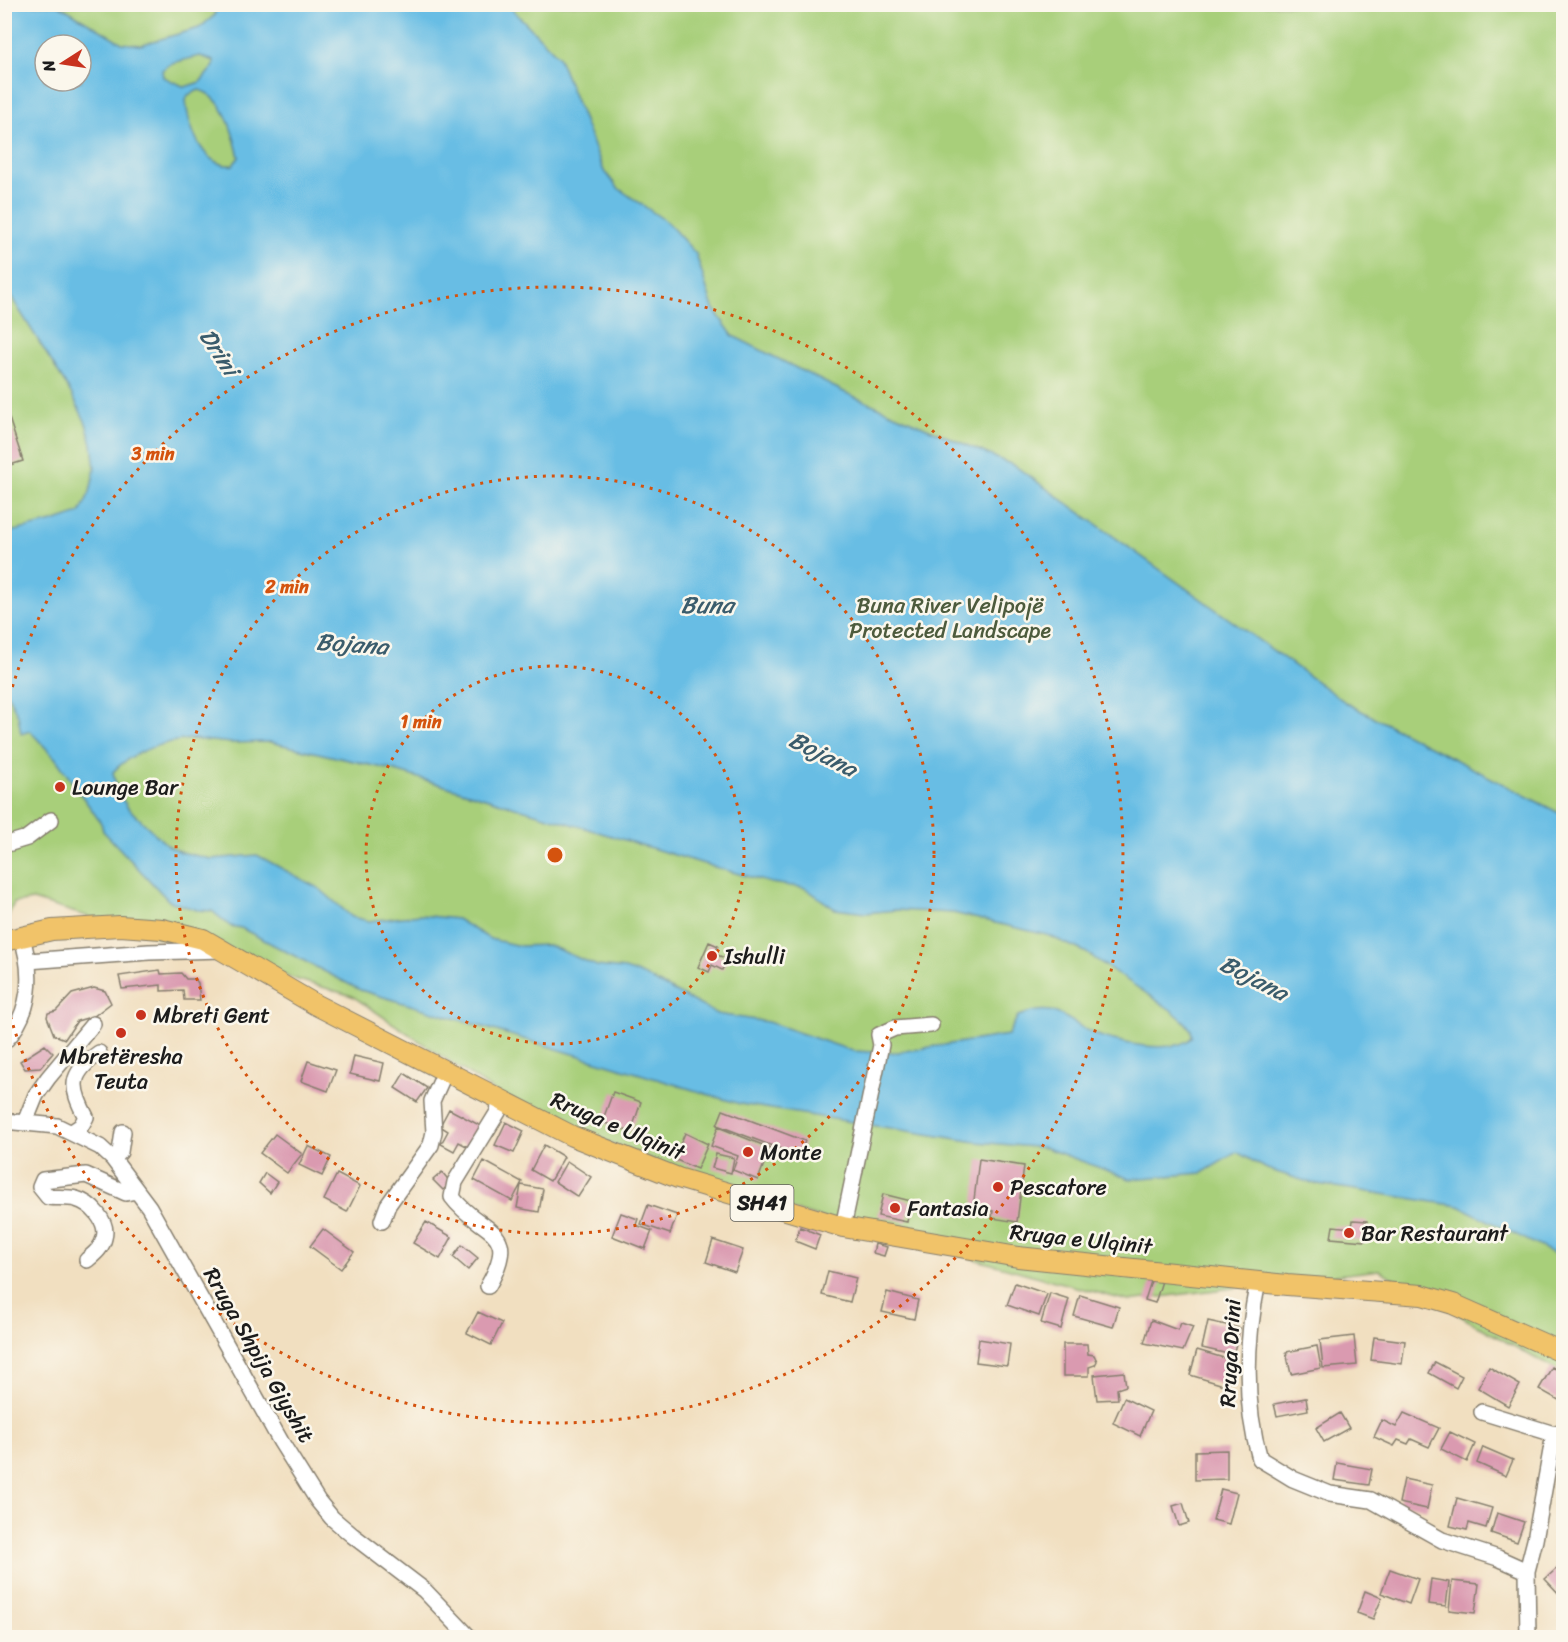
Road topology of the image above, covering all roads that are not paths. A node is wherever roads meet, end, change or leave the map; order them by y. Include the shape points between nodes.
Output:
1 (51, 820) dead end
2 (4, 845) edge
3 (13, 939) edge
4 (225, 950) junction
5 (28, 961) junction
6 (93, 1024) dead end
7 (931, 1024) dead end
8 (4, 1042) edge
9 (99, 1053) dead end
10 (445, 1072) junction
11 (500, 1100) junction
12 (4, 1120) edge
13 (25, 1122) junction
14 (72, 1132) junction
15 (123, 1132) dead end
16 (113, 1159) junction
17 (136, 1191) junction
18 (382, 1221) dead end
19 (843, 1227) junction
20 (87, 1260) dead end
21 (1258, 1281) junction
22 (488, 1286) dead end
23 (1563, 1353) edge
24 (1482, 1412) dead end
25 (1559, 1432) edge
26 (1527, 1571) junction
27 (470, 1638) edge
28 (1528, 1638) edge

1 - 2 street via 27,838
3 - 4 main road, Rruga e Ulqinit / SH41 via 76,927 120,926 183,933
3 - 5 street
4 - 5 street
4 - 10 main road, Rruga e Ulqinit / SH41 via 315,1005
5 - 8 street via 25,1009
6 - 13 street via 36,1095
7 - 19 street via 888,1030 879,1035 881,1045
9 - 14 street via 82,1067 74,1083 74,1094 86,1117
10 - 11 main road, Rruga e Ulqinit / SH41
10 - 18 street via 432,1101 431,1145 388,1205
11 - 19 main road, Rruga e Ulqinit / SH41 via 572,1136 678,1178
11 - 22 street via 498,1112 455,1182 452,1197 462,1209 493,1230 502,1245 500,1264
12 - 13 street, Rruga Shpija Gjyshit
13 - 14 street, Rruga Shpija Gjyshit
14 - 16 street, Rruga Shpija Gjyshit
15 - 16 street via 120,1152
16 - 17 street, Rruga Shpija Gjyshit
17 - 20 street via 126,1193 86,1175 43,1180 40,1187 48,1197 78,1200 94,1210 103,1224 105,1237 99,1250
17 - 27 street, Rruga Shpija Gjyshit via 149,1207 318,1501 352,1535 424,1590
19 - 21 main road, Rruga e Ulqinit / SH41 via 973,1252
21 - 23 main road, Rruga e Ulqinit / SH41 via 1422,1295 1453,1304
21 - 26 street, Rruga Drini via 1247,1393 1251,1430 1260,1459 1293,1479 1330,1494 1371,1500 1442,1540
24 - 25 street
25 - 26 street
26 - 28 street

